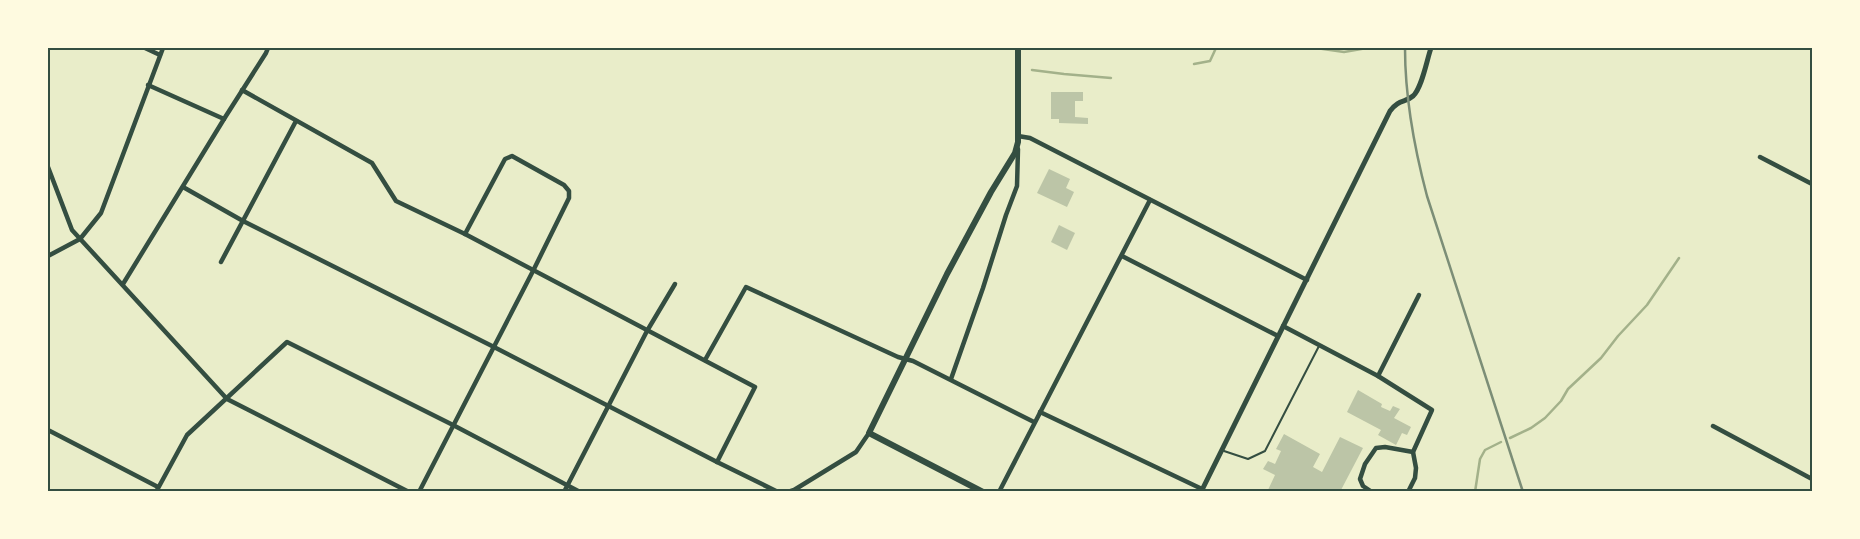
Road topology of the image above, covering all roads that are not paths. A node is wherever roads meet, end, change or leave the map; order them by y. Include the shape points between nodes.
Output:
1 (145, 48) edge
2 (163, 48) edge
3 (268, 48) edge
4 (1018, 48) edge
5 (1431, 48) edge
6 (160, 55) junction
7 (148, 85) junction
8 (242, 90) junction
9 (224, 119) junction
10 (296, 121) junction
11 (1018, 139) junction
12 (1760, 158) dead end
13 (48, 167) edge
14 (1812, 184) edge
15 (182, 187) junction
16 (1150, 200) junction
17 (243, 221) junction
18 (465, 234) junction
19 (80, 239) junction
20 (48, 256) edge
21 (1122, 256) junction
22 (221, 262) dead end
23 (533, 271) junction
24 (1307, 280) junction
25 (123, 284) junction
26 (675, 284) dead end
27 (1420, 296) dead end
28 (1283, 326) junction
29 (648, 331) junction
30 (1278, 336) junction
31 (1319, 345) junction
32 (494, 347) junction
33 (906, 359) junction
34 (705, 360) junction
35 (1378, 376) junction
36 (951, 379) junction
37 (227, 399) junction
38 (608, 407) junction
39 (1040, 412) junction
40 (1034, 422) junction
41 (453, 425) junction
42 (1713, 426) dead end
43 (48, 430) edge
44 (869, 432) junction
45 (1222, 450) junction
46 (1413, 452) junction
47 (717, 462) junction
48 (1812, 478) edge
49 (568, 485) junction
50 (157, 489) edge
51 (1201, 490) edge
52 (409, 492) edge
53 (419, 492) edge
54 (564, 492) edge
55 (580, 492) edge
56 (778, 492) edge
57 (788, 492) edge
58 (984, 492) edge
59 (998, 492) edge
60 (1372, 492) edge
61 (1408, 492) edge

1 - 6 street
2 - 6 street
3 - 8 street
4 - 11 main road
5 - 24 street via 1413,96 1396,104 1390,111
6 - 7 street
7 - 9 street
7 - 19 street via 101,213
8 - 9 street
8 - 10 street
9 - 15 street
10 - 17 street
10 - 18 street via 372,164 396,201
11 - 16 street via 1030,138
11 - 33 main road via 1015,153 986,200
11 - 36 street via 1017,186
12 - 14 street
13 - 19 street via 72,230
15 - 17 street
15 - 25 street
16 - 21 street
16 - 24 street
17 - 22 street
17 - 32 street
18 - 23 street
18 - 23 street via 505,159 512,156 569,191 569,198
19 - 20 street
19 - 25 street
21 - 30 street
21 - 39 street
23 - 29 street
23 - 32 street
24 - 28 street
25 - 37 street
26 - 29 street
27 - 35 street
28 - 30 street
28 - 31 street
29 - 34 street
29 - 38 street
30 - 45 street
31 - 35 street
31 - 45 lane via 1265,451 1248,459
32 - 38 street
32 - 41 street
33 - 34 street via 746,287
33 - 36 street
33 - 44 main road
34 - 47 street via 755,387
35 - 46 street via 1432,410
36 - 40 street
37 - 41 street via 287,342
37 - 50 street via 187,435
37 - 52 street
38 - 47 street
38 - 49 street
39 - 40 street
39 - 51 street
40 - 59 street
41 - 49 street
41 - 53 street
42 - 48 street
43 - 50 street
44 - 57 street via 856,452
44 - 58 main road
45 - 51 street
46 - 60 street via 1376,448 1360,478 1363,486
46 - 61 street via 1415,478
47 - 56 street
49 - 54 street
49 - 55 street

